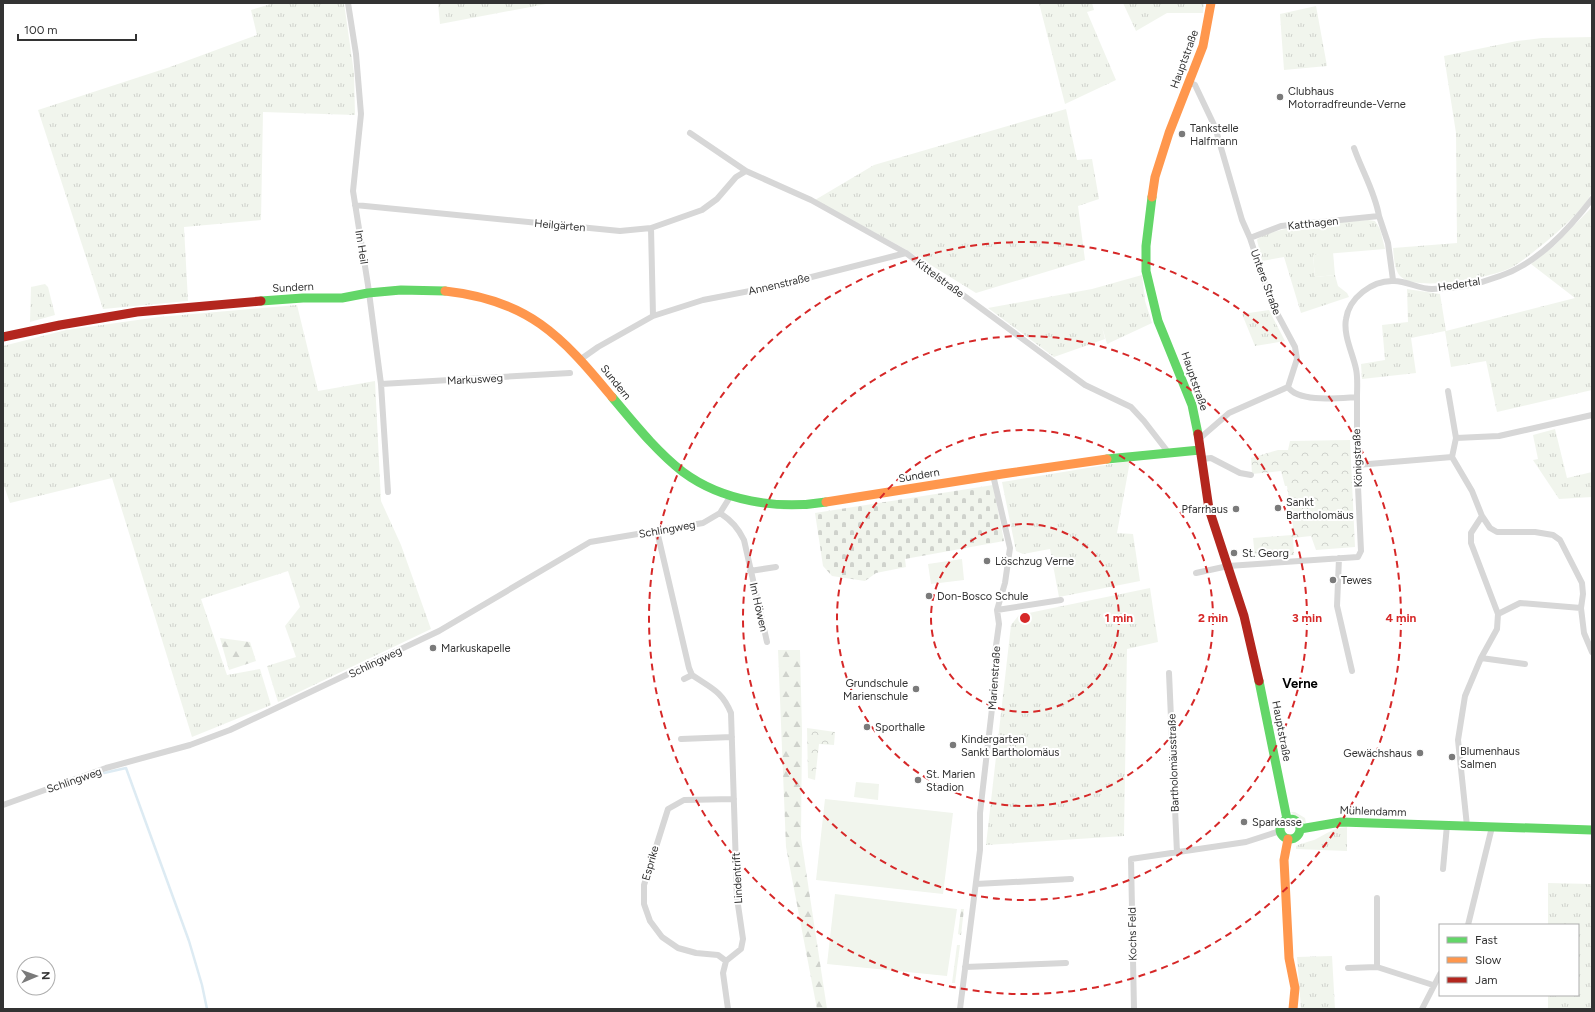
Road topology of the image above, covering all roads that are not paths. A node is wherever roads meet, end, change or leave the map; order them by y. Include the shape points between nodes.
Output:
1 (348, 3) edge
2 (1211, 3) edge
3 (1189, 82) junction
4 (690, 133) dead end
5 (1354, 148) dead end
6 (746, 171) junction
7 (1592, 200) edge
8 (355, 206) junction
9 (1379, 216) junction
10 (651, 228) junction
11 (1250, 238) junction
12 (906, 253) junction
13 (1393, 280) junction
14 (369, 293) junction
15 (653, 316) junction
16 (3, 337) edge
17 (581, 359) junction
18 (570, 373) dead end
19 (380, 384) junction
20 (1288, 387) junction
21 (1448, 391) dead end
22 (1357, 396) junction
23 (1592, 415) edge
24 (1456, 438) junction
25 (1199, 439) junction
26 (1168, 452) junction
27 (1201, 454) junction
28 (1452, 457) junction
29 (1357, 465) junction
30 (993, 475) junction
31 (1252, 475) dead end
32 (388, 492) dead end
33 (730, 497) junction
34 (720, 513) junction
35 (1482, 516) junction
36 (657, 530) junction
37 (1339, 558) junction
38 (1228, 566) junction
39 (776, 567) dead end
40 (750, 571) junction
41 (1196, 573) dead end
42 (1061, 600) dead end
43 (1581, 608) junction
44 (997, 610) junction
45 (1498, 614) junction
46 (767, 642) dead end
47 (1592, 652) edge
48 (1481, 658) junction
49 (1524, 664) dead end
50 (1352, 671) dead end
51 (1169, 673) dead end
52 (692, 675) junction
53 (684, 679) dead end
54 (732, 737) junction
55 (681, 739) dead end
56 (734, 799) junction
57 (3, 805) edge
58 (1287, 819) junction
59 (1447, 825) junction
60 (1467, 826) junction
61 (1492, 827) junction
62 (1300, 829) junction
63 (1592, 830) edge
64 (1280, 831) junction
65 (1288, 838) junction
66 (1177, 853) junction
67 (1443, 869) dead end
68 (1071, 880) dead end
69 (976, 884) junction
70 (1377, 898) dead end
71 (1468, 924) edge
72 (726, 961) junction
73 (1066, 963) dead end
74 (965, 967) junction
75 (1377, 967) junction
76 (1348, 968) dead end
77 (1439, 976) edge
78 (1433, 985) junction
79 (728, 1009) edge
80 (960, 1009) edge
81 (1134, 1009) edge
82 (1293, 1009) edge
83 (1422, 1009) edge

1 - 8 street, Im Heil via 361,107 353,192
2 - 3 street, Hauptstraße via 1204,46
3 - 11 street, Untere Straße via 1195,85 1215,127 1242,220
3 - 25 street, Hauptstraße via 1155,177 1146,246 1146,271 1157,318 1192,405
4 - 6 street, Kittelstraße
5 - 9 street via 1375,197
6 - 10 street, Heilgärten via 736,177 717,199 702,210
6 - 12 street, Kittelstraße via 811,200
7 - 13 street, Hedertal via 1552,243 1527,262 1501,276 1450,288 1430,289
8 - 10 street, Heilgärten via 620,231
8 - 14 street, Im Heil
9 - 11 street, Katthagen via 1281,226
9 - 13 street via 1388,243
10 - 15 street
11 - 20 street, Untere Straße via 1272,304 1295,347 1296,359
12 - 15 street, Annenstraße via 776,286 703,300
12 - 26 street, Kittelstraße via 1085,385 1130,407
13 - 22 street, Hedertal via 1381,282 1362,291 1351,305 1346,319 1347,335 1356,371
14 - 16 street, Sundern via 343,298 297,298 157,310 73,322
14 - 17 street, Sundern via 428,290 486,298 537,320 564,341
14 - 19 street, Im Heil
15 - 17 street, Annenstraße
17 - 33 street, Sundern via 632,422 673,464 694,480
18 - 19 street, Markusweg
19 - 32 street, Im Heil
20 - 22 street via 1300,396
20 - 25 street via 1229,413
21 - 24 street
22 - 29 street, Königstraße
23 - 24 street via 1499,436
24 - 28 street
25 - 27 street, Hauptstraße
26 - 27 street, Sundern
26 - 30 street, Sundern
27 - 31 street via 1240,473
27 - 38 street, Hauptstraße via 1209,509
28 - 29 street
28 - 35 street via 1472,491
29 - 37 street, Königstraße via 1361,551 1358,557
30 - 33 street, Sundern via 804,506 774,506
30 - 44 street, Marienstraße via 1010,548 1005,583
33 - 34 street, Schlingweg
34 - 36 street, Schlingweg via 703,523
34 - 40 street, Im Höwen via 738,528 744,540
35 - 43 street via 1490,528 1497,532 1535,532 1553,535 1560,540 1582,583
35 - 45 street via 1471,533 1472,543
36 - 52 street
36 - 57 street, Schlingweg via 590,542 438,631 230,730 190,745 106,768
37 - 38 street, Königstraße
37 - 50 street via 1337,606
38 - 41 street, Königstraße
38 - 58 street, Hauptstraße via 1244,616
39 - 40 street, Im Höwen
40 - 46 street, Im Höwen
42 - 44 street
43 - 45 street via 1520,603
43 - 47 street via 1584,633
44 - 69 street, Marienstraße via 997,665 980,814 980,850
45 - 48 street via 1497,629
48 - 49 street
48 - 60 street via 1465,696 1458,740
51 - 66 street, Bartholomäusstraße
52 - 53 street
52 - 54 street, Lindentrift via 715,689 725,700 731,713
54 - 55 street
54 - 56 street, Lindentrift
56 - 72 street, Lindentrift via 737,898 743,939 741,949
56 - 72 street, Esprike via 684,800 668,809 644,885 646,910 650,921 662,937 678,948 696,954 718,955
58 - 62 street via 1296,820
58 - 64 street via 1281,823
59 - 60 street, Mühlendamm
59 - 62 street, Mühlendamm via 1342,822
59 - 67 street
60 - 61 street, Mühlendamm
61 - 63 street, Mühlendamm
61 - 71 street
62 - 65 street via 1296,836
64 - 65 street via 1282,836
64 - 66 street via 1246,842
65 - 82 street via 1284,860 1289,958 1295,988
66 - 81 street, Kochs Feld via 1131,859
68 - 69 street
69 - 74 street, Marienstraße
70 - 75 street
72 - 79 street via 723,973
73 - 74 street
74 - 80 street, Marienstraße
75 - 76 street
75 - 78 street
77 - 78 street
78 - 83 street

